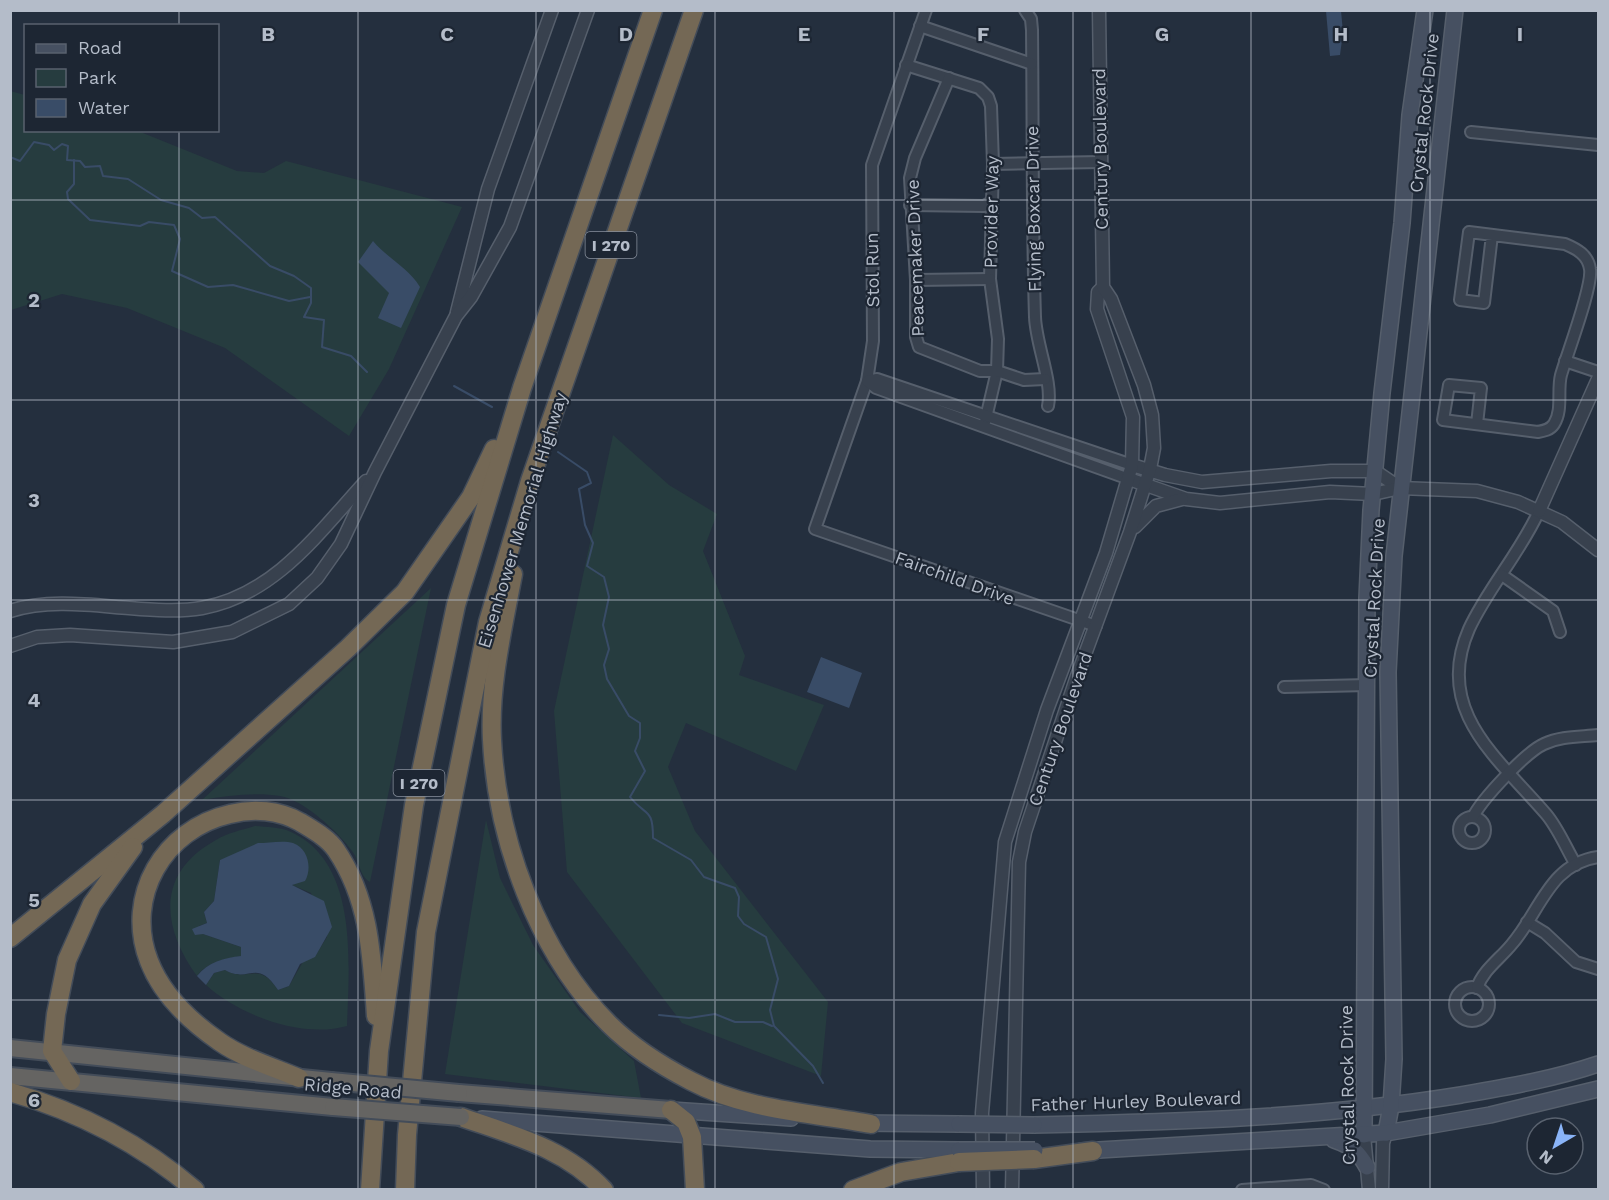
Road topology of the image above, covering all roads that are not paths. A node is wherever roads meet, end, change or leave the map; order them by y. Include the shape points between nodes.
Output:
1 (552, 10) edge
2 (588, 10) edge
3 (653, 10) edge
4 (694, 10) edge
5 (926, 10) edge
6 (1025, 10) edge
7 (1099, 10) edge
8 (1425, 10) edge
9 (1455, 10) edge
10 (920, 26) junction
11 (906, 64) junction
12 (1032, 64) junction
13 (949, 78) junction
14 (1471, 132) dead end
15 (1599, 145) edge
16 (1101, 162) junction
17 (993, 164) junction
18 (1032, 164) junction
19 (991, 202) junction
20 (910, 205) junction
21 (1492, 235) junction
22 (990, 279) junction
23 (916, 280) junction
24 (1103, 287) junction
25 (456, 316) junction
26 (1565, 361) junction
27 (998, 371) junction
28 (1599, 372) edge
29 (1045, 379) junction
30 (1599, 379) edge
31 (867, 381) junction
32 (522, 388) junction
33 (1048, 406) dead end
34 (985, 420) junction
35 (1477, 424) junction
36 (1132, 465) junction
37 (1150, 469) junction
38 (1375, 471) junction
39 (375, 472) junction
40 (1129, 478) junction
41 (530, 481) junction
42 (1146, 486) junction
43 (1400, 488) junction
44 (1373, 494) junction
45 (1186, 499) junction
46 (1539, 511) junction
47 (815, 529) joint
48 (1130, 532) junction
49 (1599, 550) edge
50 (1503, 575) junction
51 (10, 611) edge
52 (1080, 623) junction
53 (1096, 626) junction
54 (1560, 632) dead end
55 (10, 646) edge
56 (1368, 685) junction
57 (1284, 687) dead end
58 (1599, 735) edge
59 (1509, 774) junction
60 (163, 814) junction
61 (1473, 817) dead end
62 (1599, 857) edge
63 (1576, 865) junction
64 (1527, 922) junction
65 (10, 938) edge
66 (1599, 969) edge
67 (1477, 988) dead end
68 (10, 1048) edge
69 (52, 1051) junction
70 (379, 1051) junction
71 (1599, 1064) edge
72 (10, 1076) edge
73 (299, 1078) junction
74 (71, 1081) junction
75 (1599, 1089) edge
76 (10, 1092) edge
77 (1391, 1106) junction
78 (671, 1110) junction
79 (1363, 1110) junction
80 (461, 1117) junction
81 (871, 1124) junction
82 (1386, 1132) junction
83 (1364, 1135) junction
84 (407, 1136) junction
85 (692, 1137) junction
86 (1328, 1138) junction
87 (1093, 1151) joint
88 (959, 1156) junction
89 (1367, 1167) junction
90 (195, 1190) edge
91 (370, 1190) edge
92 (405, 1190) edge
93 (410, 1190) edge
94 (604, 1190) edge
95 (695, 1190) edge
96 (853, 1190) edge
97 (983, 1190) edge
98 (1012, 1190) edge
99 (1242, 1190) edge
100 (1324, 1190) edge
101 (1369, 1190) edge
102 (1382, 1190) edge

1 - 25 street via 488,189
2 - 25 street via 510,227
3 - 32 highway, Eisenhower Memorial Highway / I 270
4 - 41 highway, Eisenhower Memorial Highway / I 270
5 - 10 street, Stol Run
6 - 12 street, Flying Boxcar Drive via 1031,19
7 - 16 street, Century Boulevard
8 - 38 main road, Crystal Rock Drive via 1410,115
9 - 43 main road, Crystal Rock Drive
10 - 11 street, Stol Run
10 - 12 street
11 - 13 street, Provider Way
11 - 31 street, Stol Run via 872,165 873,342
12 - 18 street, Flying Boxcar Drive
13 - 17 street, Provider Way via 979,88 988,97
13 - 20 street, Peacemaker Drive via 915,158
14 - 15 street
16 - 18 street
16 - 24 street, Century Boulevard
17 - 18 street
17 - 19 street, Provider Way
18 - 29 street, Flying Boxcar Drive via 1035,319
19 - 20 street via 984,206
19 - 22 street, Provider Way
20 - 23 street, Peacemaker Drive
21 - 21 street via 1469,232 1460,300 1484,303
21 - 26 street via 1566,244 1588,261 1590,279
22 - 23 street
22 - 27 street, Provider Way
23 - 27 street, Peacemaker Drive via 919,347 980,371
24 - 36 street, Century Boulevard via 1098,292 1097,309 1133,417
24 - 37 street, Century Boulevard via 1144,385 1152,415 1154,448
25 - 39 street
26 - 28 street
26 - 35 street via 1558,412 1548,430
27 - 29 street, Peacemaker Drive via 1024,380
27 - 34 street, Provider Way
29 - 33 street, Flying Boxcar Drive via 1051,394
30 - 46 street
31 - 34 street via 877,379
31 - 47 street, Stol Run
32 - 60 highway via 471,497 405,592
32 - 70 highway, Eisenhower Memorial Highway / I 270 via 456,605 414,805
34 - 36 street
34 - 40 street
35 - 35 street via 1481,388 1449,385 1443,420
36 - 37 street
36 - 40 street, Century Boulevard
37 - 38 street via 1202,482
37 - 42 street, Century Boulevard
38 - 43 street
38 - 44 main road, Crystal Rock Drive
39 - 51 street via 323,531 281,571 253,590 203,608 153,610 67,604
39 - 55 street via 341,544 318,578 266,618 232,632 173,642 70,635 37,637
40 - 42 street
40 - 52 street, Century Boulevard
41 - 81 highway via 497,667 492,740 506,826 522,885 540,928 609,1025 637,1048 692,1082 752,1102
41 - 84 highway, Eisenhower Memorial Highway / I 270 via 488,622 426,932
42 - 45 street
42 - 48 street, Century Boulevard
43 - 44 street
43 - 46 street via 1477,491
43 - 77 main road, Crystal Rock Drive via 1388,672 1394,1059
44 - 45 street via 1330,492 1220,503
44 - 56 main road, Crystal Rock Drive via 1367,598
45 - 48 street via 1156,506
46 - 49 street via 1562,522
46 - 50 street
47 - 52 street, Fairchild Drive
48 - 53 street, Century Boulevard
50 - 54 street via 1553,611
50 - 59 street via 1468,631 1461,655 1460,680 1463,707 1473,730
52 - 53 street, Fairchild Drive
52 - 97 street, Century Boulevard via 1047,710 1005,842 982,1113
53 - 98 street, Century Boulevard via 1018,862
56 - 57 street
56 - 79 main road, Crystal Rock Drive
58 - 59 street via 1560,738 1542,745
59 - 61 street
59 - 63 street via 1548,816
60 - 65 highway
60 - 69 highway via 129,852 92,904 67,960
62 - 63 street
63 - 64 street via 1552,883
64 - 66 street via 1576,962
64 - 67 street
68 - 69 highway, Ridge Road
69 - 73 highway, Ridge Road
69 - 74 highway
70 - 73 highway via 365,912 335,848 317,832 280,813 239,812 213,818 176,840 156,865 144,899 143,932 149,961 187,1017 221,1043
70 - 91 highway, Eisenhower Memorial Highway / I 270
71 - 77 main road, Father Hurley Boulevard via 1503,1088
72 - 74 highway, Ridge Road
73 - 78 highway, Ridge Road, bridge
74 - 80 highway, Ridge Road, bridge
75 - 82 main road via 1490,1115
76 - 90 highway via 66,1109 116,1134 164,1163
77 - 79 main road, Father Hurley Boulevard
77 - 82 main road, Crystal Rock Drive
78 - 81 main road, Father Hurley Boulevard
78 - 85 highway via 686,1122
79 - 81 main road, Father Hurley Boulevard, bridge via 1139,1123
79 - 83 main road, Crystal Rock Drive
80 - 85 main road, Ridge Road
80 - 94 highway via 543,1145 591,1176
82 - 83 main road
82 - 102 street, Crystal Rock Drive
83 - 86 main road
83 - 89 street, Crystal Rock Drive
84 - 92 highway, Eisenhower Memorial Highway / I 270
84 - 93 highway
85 - 88 main road
85 - 95 highway
86 - 87 main road
86 - 89 main road via 1350,1145
87 - 88 highway, bridge
88 - 96 highway
89 - 101 street, Crystal Rock Drive
99 - 100 street via 1311,1185

